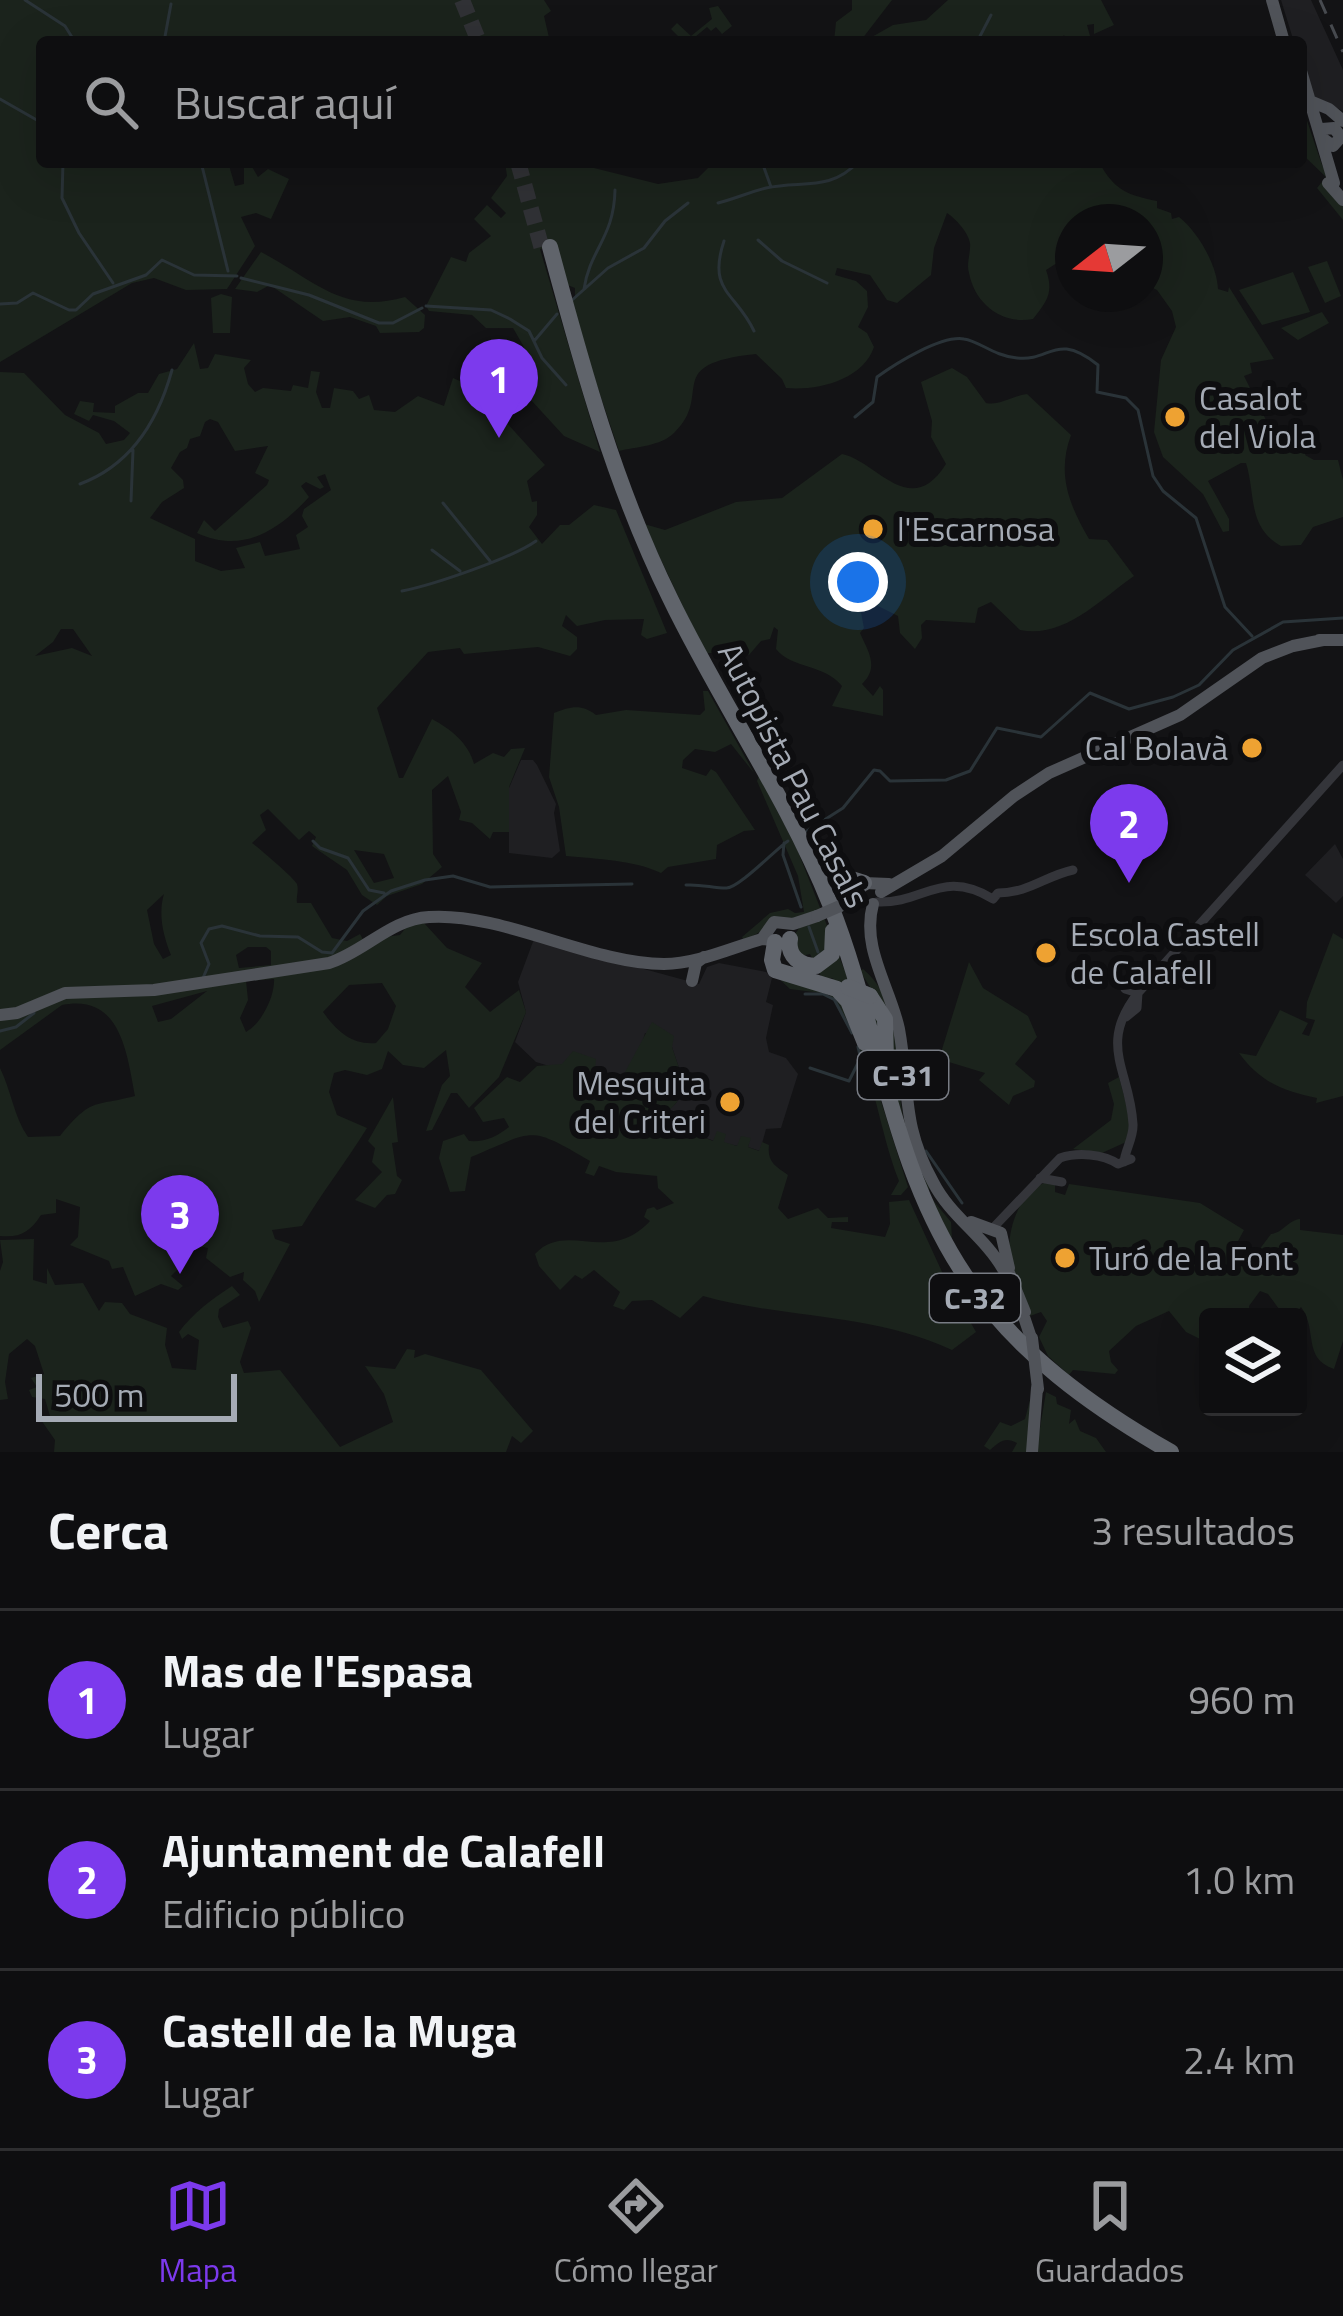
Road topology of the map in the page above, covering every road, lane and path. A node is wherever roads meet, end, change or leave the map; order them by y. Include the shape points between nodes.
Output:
1 (1275, 2) edge
2 (1286, 36) edge
3 (1307, 100) edge
4 (1307, 100) edge
5 (1307, 104) edge
6 (1343, 121) edge
7 (1320, 127) junction
8 (1343, 133) edge
9 (1328, 163) junction
10 (1338, 190) edge
11 (546, 248) tunnel mouth
12 (600, 429) junction
13 (1343, 640) edge
14 (1269, 653) junction
15 (1196, 703) junction
16 (1343, 766) edge
17 (800, 838) junction
18 (1073, 870) dead end
19 (870, 897) junction
20 (825, 920) junction
21 (782, 935) junction
22 (714, 956) junction
23 (616, 957) junction
24 (696, 966) junction
25 (677, 969) junction
26 (692, 982) junction
27 (0, 1016) edge
28 (878, 1077) junction
29 (891, 1103) junction
30 (1055, 1162) junction
31 (1040, 1178) junction
32 (968, 1222) junction
33 (997, 1236) junction
34 (1003, 1268) junction
35 (1031, 1338) junction
36 (1033, 1452) edge
37 (1161, 1452) edge
38 (1171, 1452) edge

1 - 2 main road
3 - 6 main road
4 - 7 main road
5 - 7 main road
7 - 9 main road
7 - 10 main road
8 - 9 main road
9 - 10 main road
11 - 12 highway, Autopista Pau Casals / C-32
12 - 17 highway, Autopista Pau Casals / C-32 via 670,598
12 - 20 highway, Autopista Pau Casals / C-32 via 658,586 781,811
13 - 14 main road
14 - 15 main road
14 - 15 main road
15 - 19 main road via 1043,776 938,859
16 - 30 street via 1119,1026 1116,1052 1133,1126 1118,1155
17 - 19 highway
17 - 29 highway, Autopista Pau Casals / C-32 via 849,955
18 - 19 street via 1049,874 1024,892 939,886
19 - 20 main road, bridge
19 - 32 main road, C-31 via 874,956 899,1033 908,1119 945,1201
20 - 21 main road
20 - 21 highway via 832,954 820,964 798,962
20 - 28 highway, Autopista Pau Casals / C-32
21 - 22 main road
21 - 28 highway via 772,960 778,972 844,996
21 - 29 highway, bridge via 773,959 779,971 870,996 885,1019
22 - 23 main road via 665,964
22 - 24 main road
22 - 26 main road
23 - 25 main road
23 - 27 main road via 427,917 329,963 154,990 64,993
24 - 25 main road
24 - 26 main road
25 - 26 main road via 690,971
28 - 37 highway, Autopista Pau Casals / C-32 via 917,1201 976,1300 1053,1379
29 - 38 highway, Autopista Pau Casals / C-32 via 932,1219 996,1316 1066,1383
30 - 31 street
30 - 31 street via 1062,1182
31 - 33 street
32 - 33 main road
32 - 34 main road, C-31
33 - 34 main road
33 - 35 main road, C-31
34 - 35 main road, C-31
35 - 36 main road, C-31, bridge via 1038,1389

